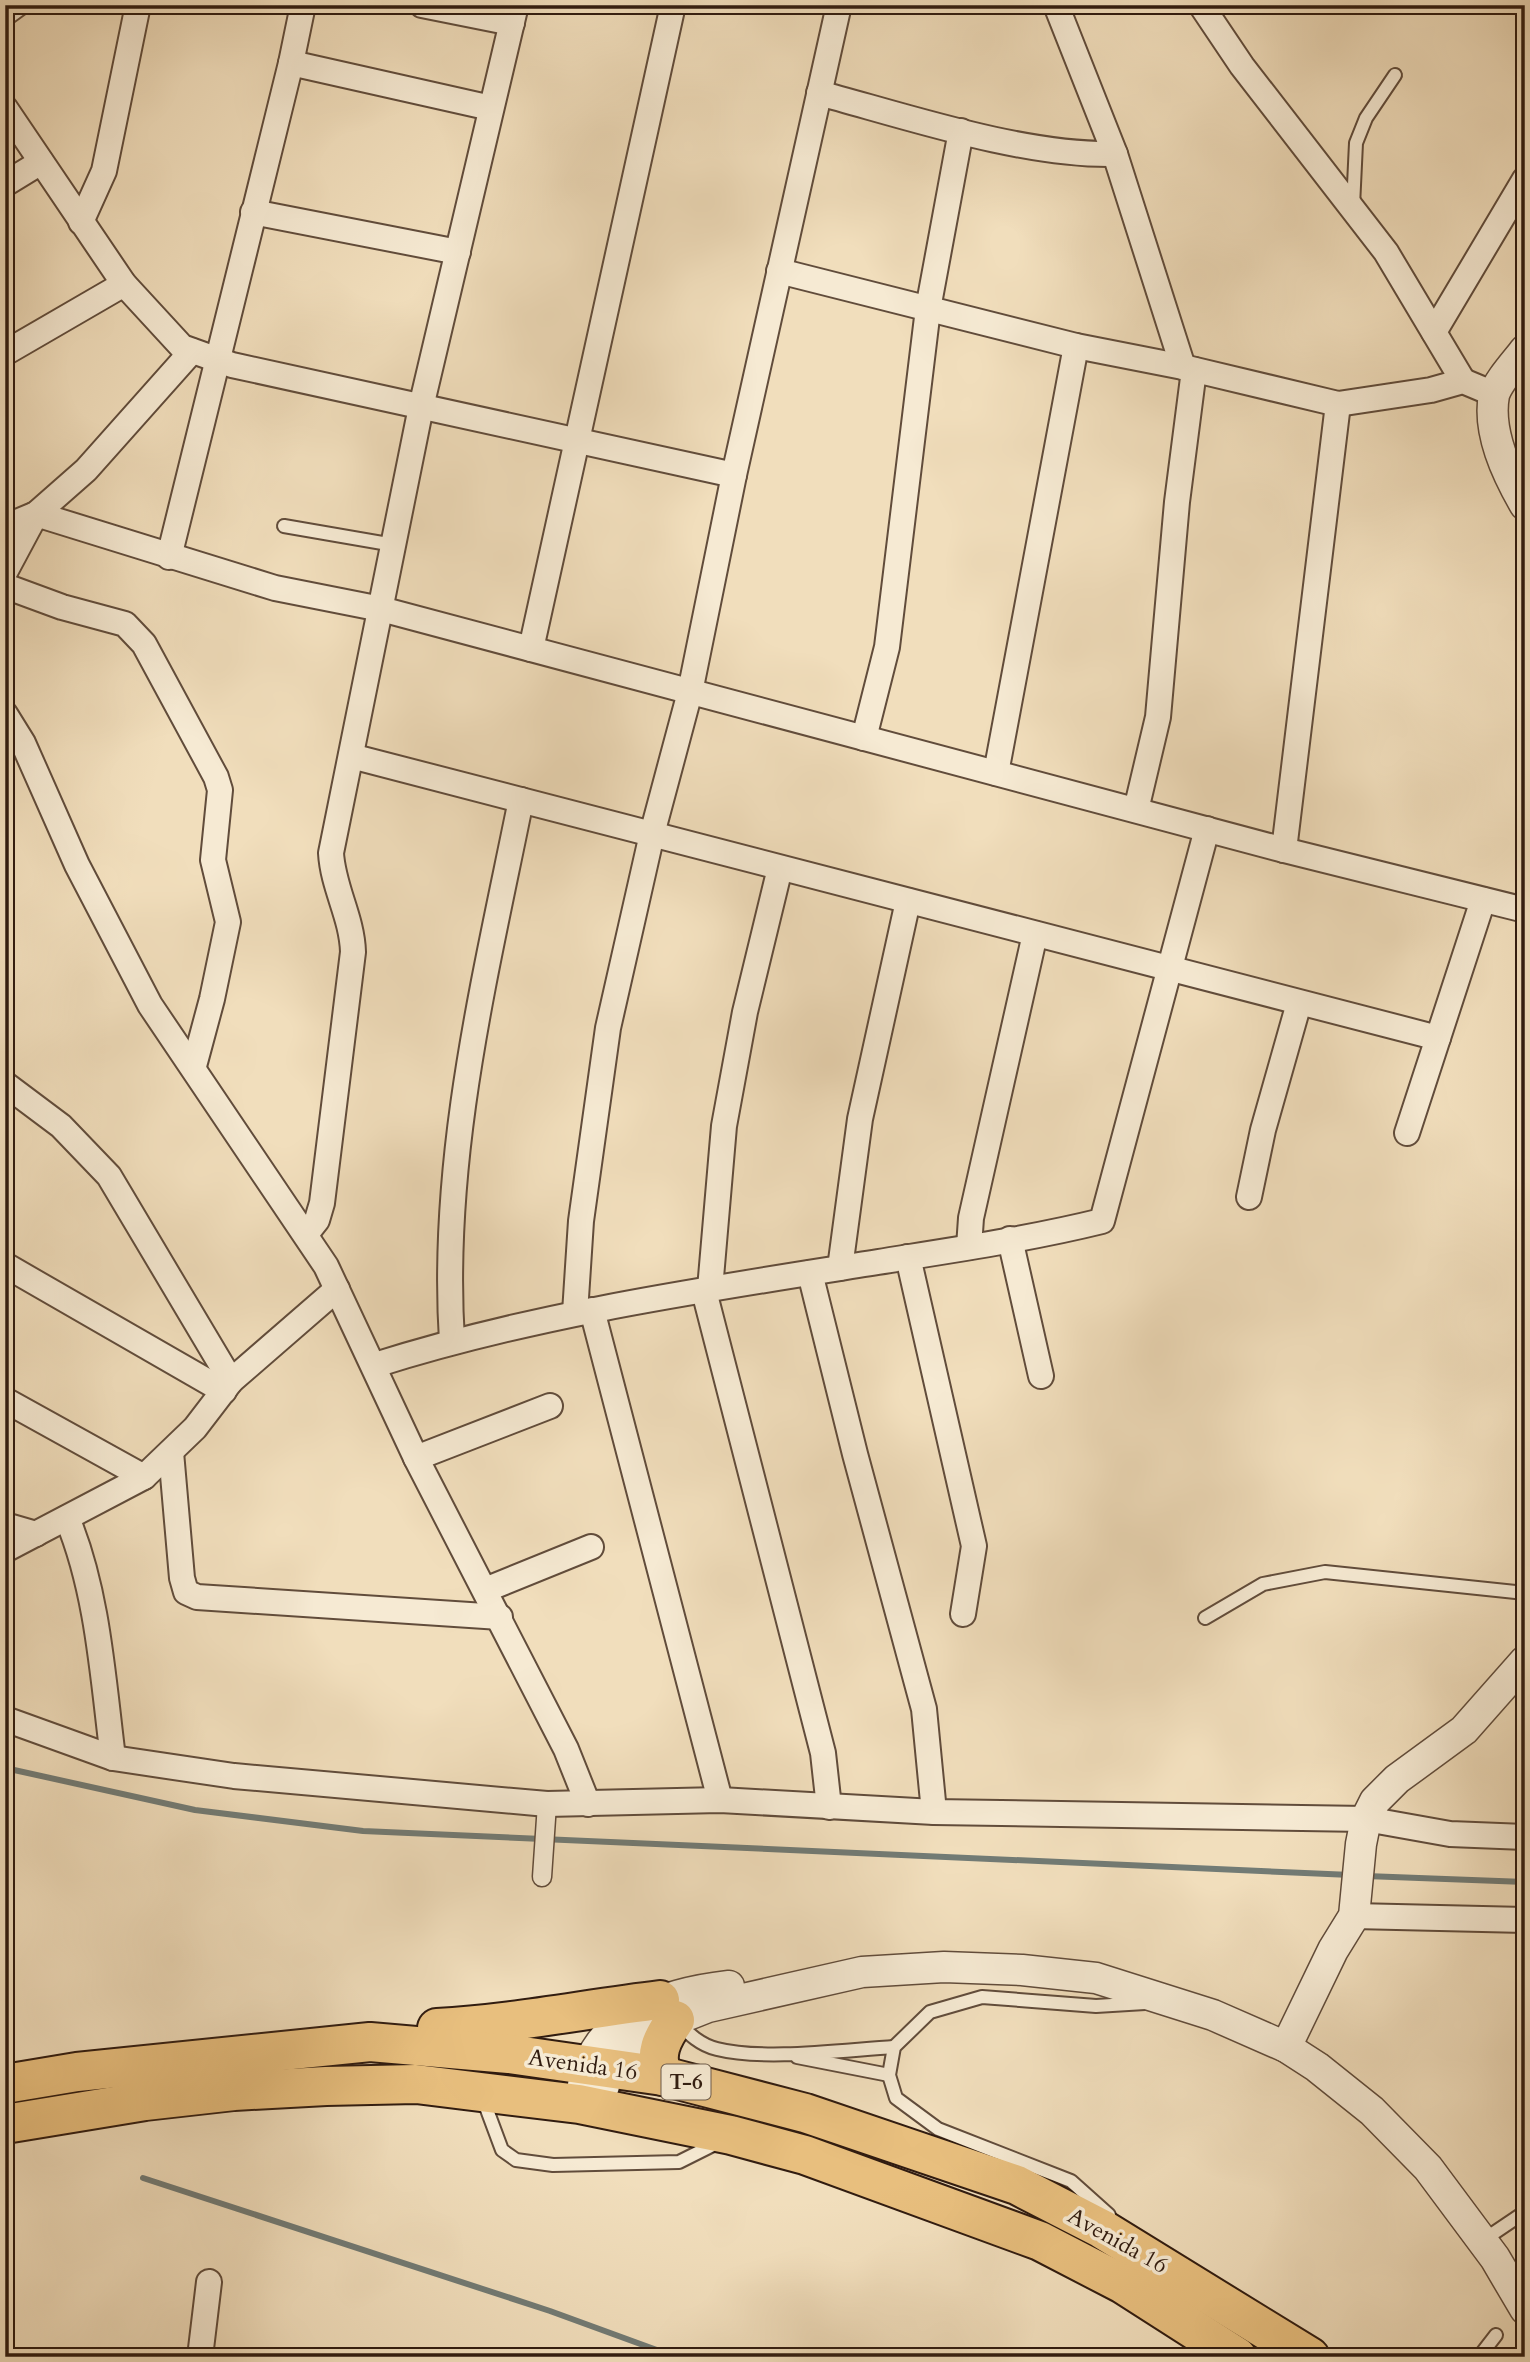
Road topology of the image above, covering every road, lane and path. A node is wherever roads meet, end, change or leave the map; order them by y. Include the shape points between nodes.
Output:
1 (16, 5) edge
2 (138, 5) edge
3 (303, 5) edge
4 (422, 5) edge
5 (673, 5) edge
6 (839, 5) edge
7 (1056, 5) edge
8 (1201, 5) edge
9 (5, 13) edge
10 (514, 14) edge
11 (291, 63) junction
12 (1395, 75) dead end
13 (819, 93) junction
14 (5, 108) edge
15 (491, 108) junction
16 (961, 131) junction
17 (1115, 155) junction
18 (41, 162) junction
19 (1525, 179) edge
20 (5, 184) edge
21 (1353, 210) junction
22 (253, 212) junction
23 (81, 222) junction
24 (458, 252) junction
25 (779, 271) junction
26 (124, 284) junction
27 (928, 309) junction
28 (1434, 332) junction
29 (1076, 346) junction
30 (1525, 350) edge
31 (192, 351) junction
32 (5, 353) edge
33 (218, 360) junction
34 (1189, 369) junction
35 (1463, 381) junction
36 (1494, 394) junction
37 (1338, 404) junction
38 (421, 407) junction
39 (579, 441) junction
40 (734, 475) junction
41 (1525, 505) edge
42 (36, 514) junction
43 (284, 526) dead end
44 (5, 527) edge
45 (394, 545) junction
46 (169, 557) junction
47 (5, 572) edge
48 (5, 586) edge
49 (381, 609) junction
50 (531, 649) junction
51 (690, 692) junction
52 (5, 713) edge
53 (864, 738) junction
54 (351, 756) junction
55 (996, 773) junction
56 (521, 800) junction
57 (1136, 810) junction
58 (1207, 829) junction
59 (652, 834) junction
60 (1284, 850) junction
61 (780, 868) junction
62 (1483, 900) junction
63 (908, 901) junction
64 (1525, 910) edge
65 (1035, 934) junction
66 (1169, 969) junction
67 (1299, 1003) junction
68 (1438, 1038) junction
69 (194, 1066) junction
70 (7, 1089) edge
71 (1407, 1133) dead end
72 (1249, 1197) dead end
73 (306, 1234) junction
74 (1010, 1239) junction
75 (969, 1247) junction
76 (908, 1257) junction
77 (5, 1265) edge
78 (840, 1268) junction
79 (810, 1273) junction
80 (337, 1289) junction
81 (707, 1290) junction
82 (584, 1311) junction
83 (452, 1341) junction
84 (375, 1365) junction
85 (1041, 1376) dead end
86 (228, 1386) junction
87 (5, 1400) edge
88 (550, 1406) dead end
89 (170, 1452) junction
90 (416, 1458) junction
91 (144, 1477) junction
92 (67, 1518) junction
93 (5, 1525) edge
94 (36, 1534) junction
95 (591, 1548) dead end
96 (5, 1550) edge
97 (485, 1590) junction
98 (1525, 1593) edge
99 (963, 1614) dead end
100 (500, 1617) junction
101 (1205, 1618) dead end
102 (1524, 1663) edge
103 (5, 1719) edge
104 (113, 1758) junction
105 (719, 1800) junction
106 (547, 1804) junction
107 (588, 1804) junction
108 (830, 1807) junction
109 (934, 1812) junction
110 (1363, 1831) junction
111 (1525, 1837) edge
112 (542, 1877) dead end
113 (1355, 1908) junction
114 (1525, 1920) edge
115 (1167, 2001) junction
116 (667, 2010) junction
117 (370, 2042) junction
118 (894, 2047) junction
119 (1286, 2047) junction
120 (779, 2053) junction
121 (597, 2065) junction
122 (890, 2075) junction
123 (663, 2076) junction
124 (5, 2084) edge
125 (479, 2091) junction
126 (590, 2107) junction
127 (5, 2124) edge
128 (731, 2134) junction
129 (1525, 2212) edge
130 (1482, 2241) junction
131 (1164, 2265) junction
132 (209, 2282) dead end
133 (1525, 2309) edge
134 (1496, 2335) dead end
135 (200, 2357) edge
136 (1237, 2357) edge
137 (1310, 2357) edge
138 (1479, 2357) edge

1 - 9 street
2 - 23 street via 104,171
3 - 11 street
4 - 10 street
5 - 39 street
6 - 13 street
7 - 17 street
8 - 21 street
10 - 15 street
11 - 15 street
11 - 22 street
12 - 21 lane via 1366,118 1356,143
13 - 16 street
13 - 25 street
14 - 18 street
15 - 24 street
16 - 17 street via 1081,155
16 - 27 street
17 - 34 street
18 - 20 street
18 - 23 street
19 - 28 street
21 - 28 street
22 - 24 street
22 - 33 street
23 - 26 street
24 - 38 street
25 - 27 street
25 - 40 street
26 - 31 street via 181,347
26 - 32 street
27 - 29 street
27 - 53 street via 887,647
28 - 35 street
29 - 34 street
29 - 55 street
30 - 36 street
31 - 33 street
31 - 42 street via 86,470
33 - 38 street
33 - 46 street
34 - 37 street
34 - 57 street via 1158,717
35 - 36 street
35 - 37 street
36 - 41 street via 1499,453
37 - 60 street
38 - 39 street
38 - 45 street
39 - 40 street
39 - 50 street
40 - 51 street
42 - 44 street
42 - 46 street
42 - 47 street
43 - 45 lane
45 - 49 street
46 - 49 street via 275,588
48 - 69 street via 125,624 144,645 216,777 220,790 213,860 228,922
49 - 50 street
49 - 54 street
50 - 51 street
51 - 53 street
51 - 59 street
52 - 69 street via 150,1005
53 - 55 street
54 - 56 street
54 - 73 street via 331,853 332,873 353,932 353,952 322,1203
55 - 57 street
56 - 59 street
56 - 83 street via 478,1011 456,1154 449,1292
57 - 58 street
58 - 60 street
58 - 66 street
59 - 61 street
59 - 82 street via 608,1028 581,1221
60 - 62 street
61 - 63 street
61 - 81 street via 745,1012 724,1126
62 - 64 street
62 - 68 street
63 - 65 street
63 - 78 street via 860,1119
65 - 66 street
65 - 75 street via 971,1218
66 - 67 street
66 - 74 street via 1102,1221
67 - 68 street
67 - 72 street
68 - 71 street
69 - 73 street
70 - 86 street via 61,1126 110,1176
73 - 80 street
74 - 75 street
74 - 85 street
75 - 76 street
76 - 78 street
76 - 99 street via 974,1546
77 - 86 street
78 - 79 street
79 - 81 street
79 - 109 street via 924,1709
80 - 84 street
80 - 86 street
81 - 82 street
81 - 108 street via 824,1753
82 - 83 street
82 - 105 street
83 - 84 street
84 - 90 street
86 - 89 street
87 - 91 street
88 - 90 street
89 - 91 street
89 - 100 street via 186,1592 197,1597
90 - 97 street
91 - 92 street
92 - 94 street
92 - 104 street via 78,1546 99,1647
93 - 94 street
94 - 96 street
95 - 97 street
97 - 100 street
98 - 101 lane via 1325,1572 1262,1584
100 - 107 street via 566,1749
102 - 110 street via 1464,1730 1375,1801
103 - 104 street
104 - 106 street via 234,1776
105 - 107 street
105 - 108 street
106 - 107 street
106 - 112 street
108 - 109 street
109 - 110 street
110 - 111 street
110 - 113 street
113 - 114 street
113 - 119 street
115 - 116 street via 1096,1978 944,1967 862,1972 708,2007
115 - 118 lane via 1096,2006 982,1997 930,2012
115 - 119 street via 1213,2015
116 - 117 highway, T-6 via 567,2011 503,2024 409,2029
116 - 120 lane via 699,2042 718,2049
116 - 121 street
116 - 123 highway via 659,2068
117 - 121 highway, Avenida 16 / T-6
117 - 124 highway, Avenida 16 / T-6 via 77,2072
118 - 120 lane
118 - 122 lane
119 - 130 street via 1371,2111 1428,2168
120 - 122 lane
121 - 123 highway, Avenida 16 / T-6
121 - 126 street
122 - 131 lane via 896,2098 938,2129 1071,2181
123 - 131 highway, Avenida 16 / T-6 via 805,2113 1017,2185
125 - 126 highway, Avenida 16 / T-6
125 - 127 highway, Avenida 16 / T-6 via 416,2084 234,2091
125 - 128 lane via 502,2150 516,2160 553,2165 679,2162
126 - 128 highway, Avenida 16 / T-6
128 - 136 highway, Avenida 16 / T-6 via 805,2155 1040,2241 1123,2284
129 - 130 lane
130 - 133 street
131 - 137 highway, Avenida 16 / T-6
132 - 135 street
134 - 138 lane

